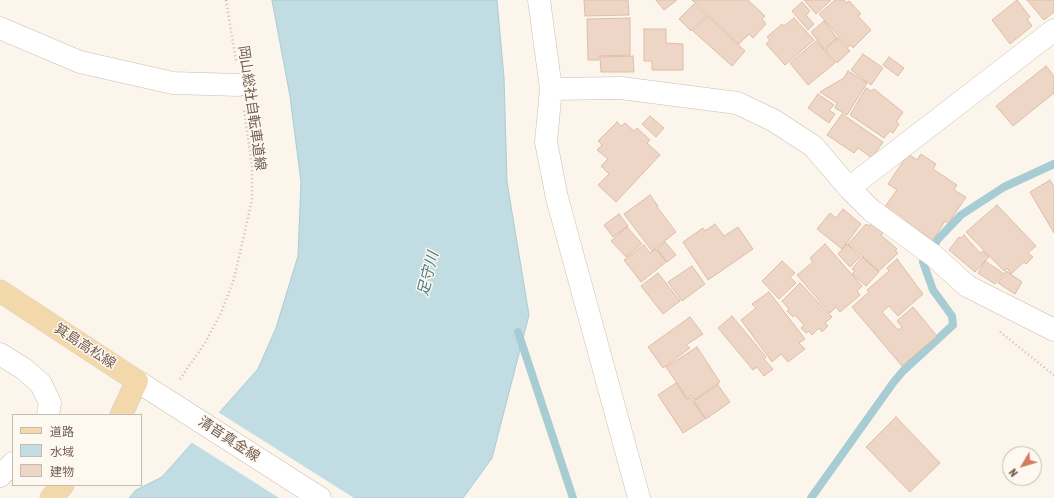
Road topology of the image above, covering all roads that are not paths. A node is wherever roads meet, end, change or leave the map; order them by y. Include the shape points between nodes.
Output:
1 (539, 0) edge
2 (0, 28) edge
3 (1054, 30) edge
4 (239, 85) road end
5 (551, 89) junction
6 (849, 188) junction
7 (0, 291) edge
8 (1054, 330) edge
9 (0, 354) edge
10 (137, 381) junction
11 (48, 414) edge
12 (121, 414) edge
13 (12, 464) edge
14 (0, 476) edge
15 (62, 486) edge
16 (51, 498) edge
17 (320, 498) edge
18 (639, 498) edge

1 - 5 street
2 - 4 street via 80,62 173,83
3 - 6 street
5 - 6 street via 621,88 737,103 773,120 812,146
5 - 18 street via 546,142 557,198
6 - 8 street via 871,210 930,253 967,286
7 - 10 main road, 箕島高松線
9 - 11 street via 24,369 41,384 50,403
10 - 12 main road
10 - 17 street, 清音真金線
13 - 14 street
15 - 16 main road

